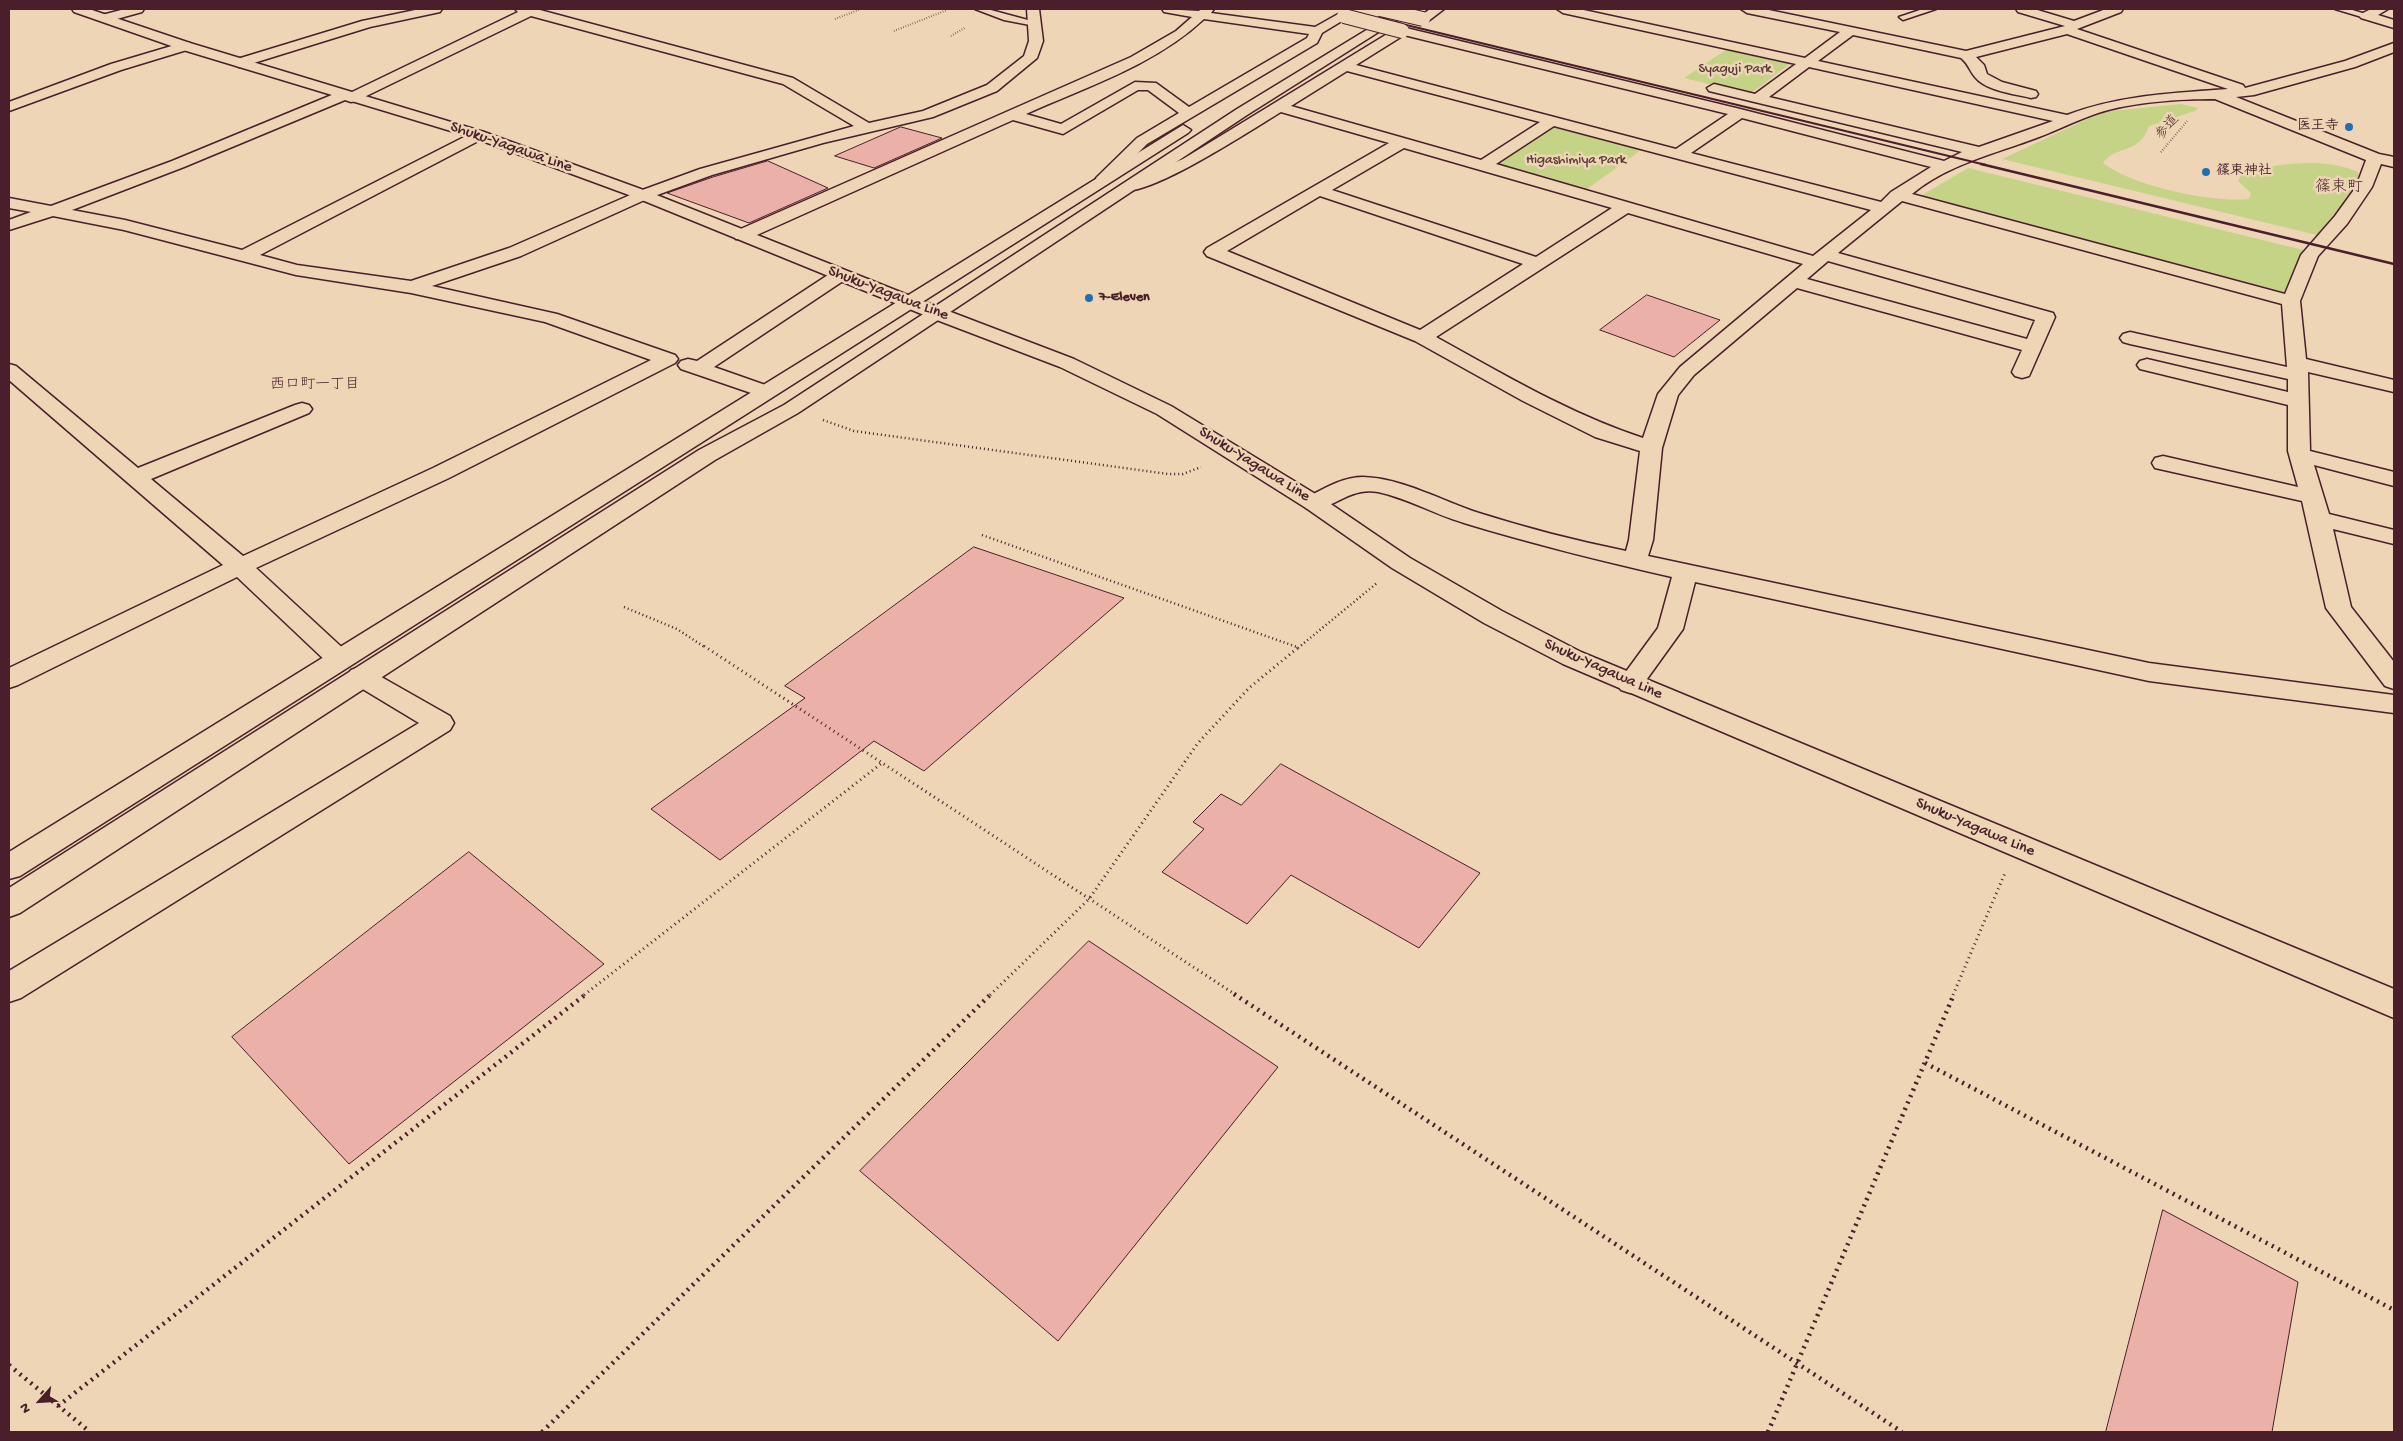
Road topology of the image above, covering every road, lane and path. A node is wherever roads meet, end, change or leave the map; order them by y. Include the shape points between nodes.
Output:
1 (78, 9) edge
2 (138, 9) edge
3 (436, 9) edge
4 (861, 9) edge
5 (922, 9) edge
6 (952, 9) edge
7 (978, 9) edge
8 (1168, 9) edge
9 (1381, 9) edge
10 (1409, 9) edge
11 (1438, 9) edge
12 (1563, 9) edge
13 (1747, 9) edge
14 (1932, 9) edge
15 (2022, 9) edge
16 (2117, 9) edge
17 (2339, 9) edge
18 (2382, 9) edge
19 (528, 10) edge
20 (947, 10) junction
21 (1205, 13) edge
22 (2365, 15) junction
23 (1034, 16) edge
24 (1903, 17) dead end
25 (106, 18) junction
26 (835, 19) dead end
27 (1423, 19) junction
28 (1347, 23) junction
29 (1442, 24) dead end
30 (2394, 24) edge
31 (2071, 28) junction
32 (1317, 30) junction
33 (894, 31) dead end
34 (1402, 31) junction
35 (1850, 31) junction
36 (1325, 44) dead end
37 (185, 46) junction
38 (2394, 47) edge
39 (1966, 55) junction
40 (1806, 62) junction
41 (239, 63) junction
42 (1344, 66) junction
43 (1700, 85) dead end
44 (2249, 92) junction
45 (2216, 94) junction
46 (348, 96) junction
47 (1757, 98) junction
48 (2048, 98) dead end
49 (2067, 102) dead end
50 (9, 107) edge
51 (1280, 107) junction
52 (2096, 109) junction
53 (1740, 113) junction
54 (1190, 114) junction
55 (1012, 116) junction
56 (2190, 118) dead end
57 (2065, 119) junction
58 (1551, 121) junction
59 (867, 128) junction
60 (479, 135) junction
61 (1402, 142) junction
62 (1980, 152) junction
63 (2161, 152) dead end
64 (1679, 154) junction
65 (2375, 158) junction
66 (2394, 162) edge
67 (1483, 166) junction
68 (1948, 167) junction
69 (1104, 178) junction
70 (1129, 187) junction
71 (1320, 191) junction
72 (643, 195) junction
73 (1897, 195) junction
74 (9, 204) edge
75 (1624, 208) junction
76 (1882, 208) junction
77 (55, 211) junction
78 (9, 225) edge
79 (742, 235) junction
80 (245, 256) junction
81 (1820, 259) junction
82 (1537, 262) junction
83 (840, 275) junction
84 (1793, 281) junction
85 (411, 287) junction
86 (2291, 301) junction
87 (908, 302) junction
88 (936, 313) junction
89 (1422, 337) junction
90 (2130, 338) dead end
91 (2033, 347) junction
92 (668, 359) junction
93 (2146, 365) dead end
94 (700, 368) junction
95 (2297, 369) junction
96 (9, 370) edge
97 (2022, 372) dead end
98 (2394, 386) edge
99 (764, 391) junction
100 (2298, 401) junction
101 (302, 408) dead end
102 (791, 409) junction
103 (1651, 448) junction
104 (1236, 453) junction
105 (2301, 455) junction
106 (2163, 464) dead end
107 (135, 477) junction
108 (2394, 479) edge
109 (2313, 497) junction
110 (1314, 503) junction
111 (2319, 519) junction
112 (982, 535) dead end
113 (2394, 537) edge
114 (1635, 562) junction
115 (1401, 563) junction
116 (240, 566) junction
117 (1685, 572) junction
118 (624, 607) dead end
119 (1298, 647) junction
120 (349, 668) junction
121 (9, 679) edge
122 (2394, 680) edge
123 (1630, 684) junction
124 (2394, 704) edge
125 (882, 763) junction
126 (2017, 846) junction
127 (9, 867) edge
128 (1089, 899) junction
129 (9, 904) edge
130 (9, 988) edge
131 (2394, 1004) edge
132 (1925, 1063) junction
133 (2394, 1310) edge
134 (1798, 1364) junction
135 (9, 1365) edge
136 (58, 1406) junction
137 (90, 1432) edge
138 (542, 1432) edge
139 (1768, 1432) edge
140 (1902, 1432) edge

1 - 25 street, Shuku-Yagawa Line
2 - 25 street
3 - 41 street via 367,24
4 - 26 path
5 - 20 path
6 - 20 path
7 - 23 lane via 1007,18
8 - 21 street
9 - 27 street, bridge
9 - 28 street
10 - 70 street via 1242,112
11 - 27 street
12 - 40 street
13 - 35 street
14 - 24 lane
15 - 31 street
16 - 31 street
17 - 22 lane
18 - 22 street
19 - 46 street
19 - 59 street via 788,81
20 - 33 path
21 - 32 street
21 - 55 street via 1181,34 1136,60
22 - 30 street
23 - 59 street via 1036,42 1030,58 992,88 928,114
25 - 37 street, Shuku-Yagawa Line
27 - 29 street
28 - 32 street
28 - 34 street, bridge
31 - 39 street
31 - 44 street
32 - 54 street via 1312,40
34 - 42 street
34 - 53 street
35 - 39 street
35 - 40 street
36 - 69 street
37 - 41 street, Shuku-Yagawa Line
37 - 50 street
38 - 44 street via 2350,64
39 - 48 street via 1977,65 1981,76 1997,85
40 - 47 street
40 - 57 street
41 - 46 street, Shuku-Yagawa Line
42 - 51 street
42 - 58 street
43 - 47 street
44 - 45 street
45 - 52 street via 2152,99
45 - 65 street
46 - 60 street, Shuku-Yagawa Line
46 - 77 street
47 - 62 street
49 - 52 street
51 - 61 street
51 - 70 street via 1189,162
52 - 57 street
53 - 64 street
53 - 68 street
54 - 55 street via 1151,86 1135,86 1064,129
54 - 69 street via 1142,141
55 - 79 street
56 - 63 path, 参道
57 - 62 street via 2023,138
58 - 64 street
58 - 67 street
59 - 72 street via 751,158
60 - 72 street, Shuku-Yagawa Line
60 - 80 street
61 - 67 street
61 - 71 street
62 - 68 street
64 - 76 street
65 - 66 street
65 - 86 street via 2364,188 2310,255
67 - 75 street
68 - 73 street via 1919,180
69 - 87 street
70 - 88 street
71 - 82 street
71 - 89 street via 1213,252
72 - 79 street, Shuku-Yagawa Line
72 - 85 street via 515,252
73 - 76 street
73 - 86 street
74 - 77 street
75 - 81 street
75 - 82 street
76 - 81 street
77 - 78 street
77 - 80 street via 125,225
79 - 83 street, Shuku-Yagawa Line
80 - 85 street via 296,270
81 - 84 street
81 - 91 street via 2046,317
82 - 89 street
83 - 87 street, Shuku-Yagawa Line
83 - 94 street
84 - 91 street
84 - 103 street via 1688,371 1668,394
85 - 92 street via 550,318
86 - 95 street
87 - 88 street, Shuku-Yagawa Line
87 - 99 street
88 - 102 street
88 - 104 street, Shuku-Yagawa Line via 1067,363 1146,400
89 - 103 street via 1587,424
90 - 95 street
91 - 97 street
92 - 94 street
92 - 116 street via 450,468
93 - 100 street
94 - 99 street
95 - 98 street
95 - 100 street
96 - 107 street
99 - 120 street
100 - 105 street
101 - 107 street
102 - 104 path via 854,431 1168,474 1183,474
102 - 120 street via 706,455
103 - 114 street via 1641,540
104 - 110 street, Shuku-Yagawa Line
105 - 108 street
105 - 109 street
106 - 109 street
107 - 116 street
109 - 111 street
110 - 114 street via 1346,487 1361,484 1382,486 1500,526
110 - 115 street, Shuku-Yagawa Line
111 - 113 street
111 - 122 street via 2339,608
112 - 119 path
114 - 117 street
115 - 119 path
115 - 123 street, Shuku-Yagawa Line via 1493,617
116 - 120 street
116 - 121 street
117 - 123 street via 1670,629
117 - 124 street via 2149,672
118 - 125 path via 678,629
119 - 128 path via 1249,688 1198,743
120 - 127 street
120 - 129 street
120 - 130 street via 440,723
123 - 126 street, Shuku-Yagawa Line
125 - 128 path
125 - 136 path
126 - 131 street, Shuku-Yagawa Line
126 - 132 path
128 - 134 path
128 - 138 path
132 - 133 path
132 - 134 path
134 - 139 path
134 - 140 path
135 - 136 path
136 - 137 path

